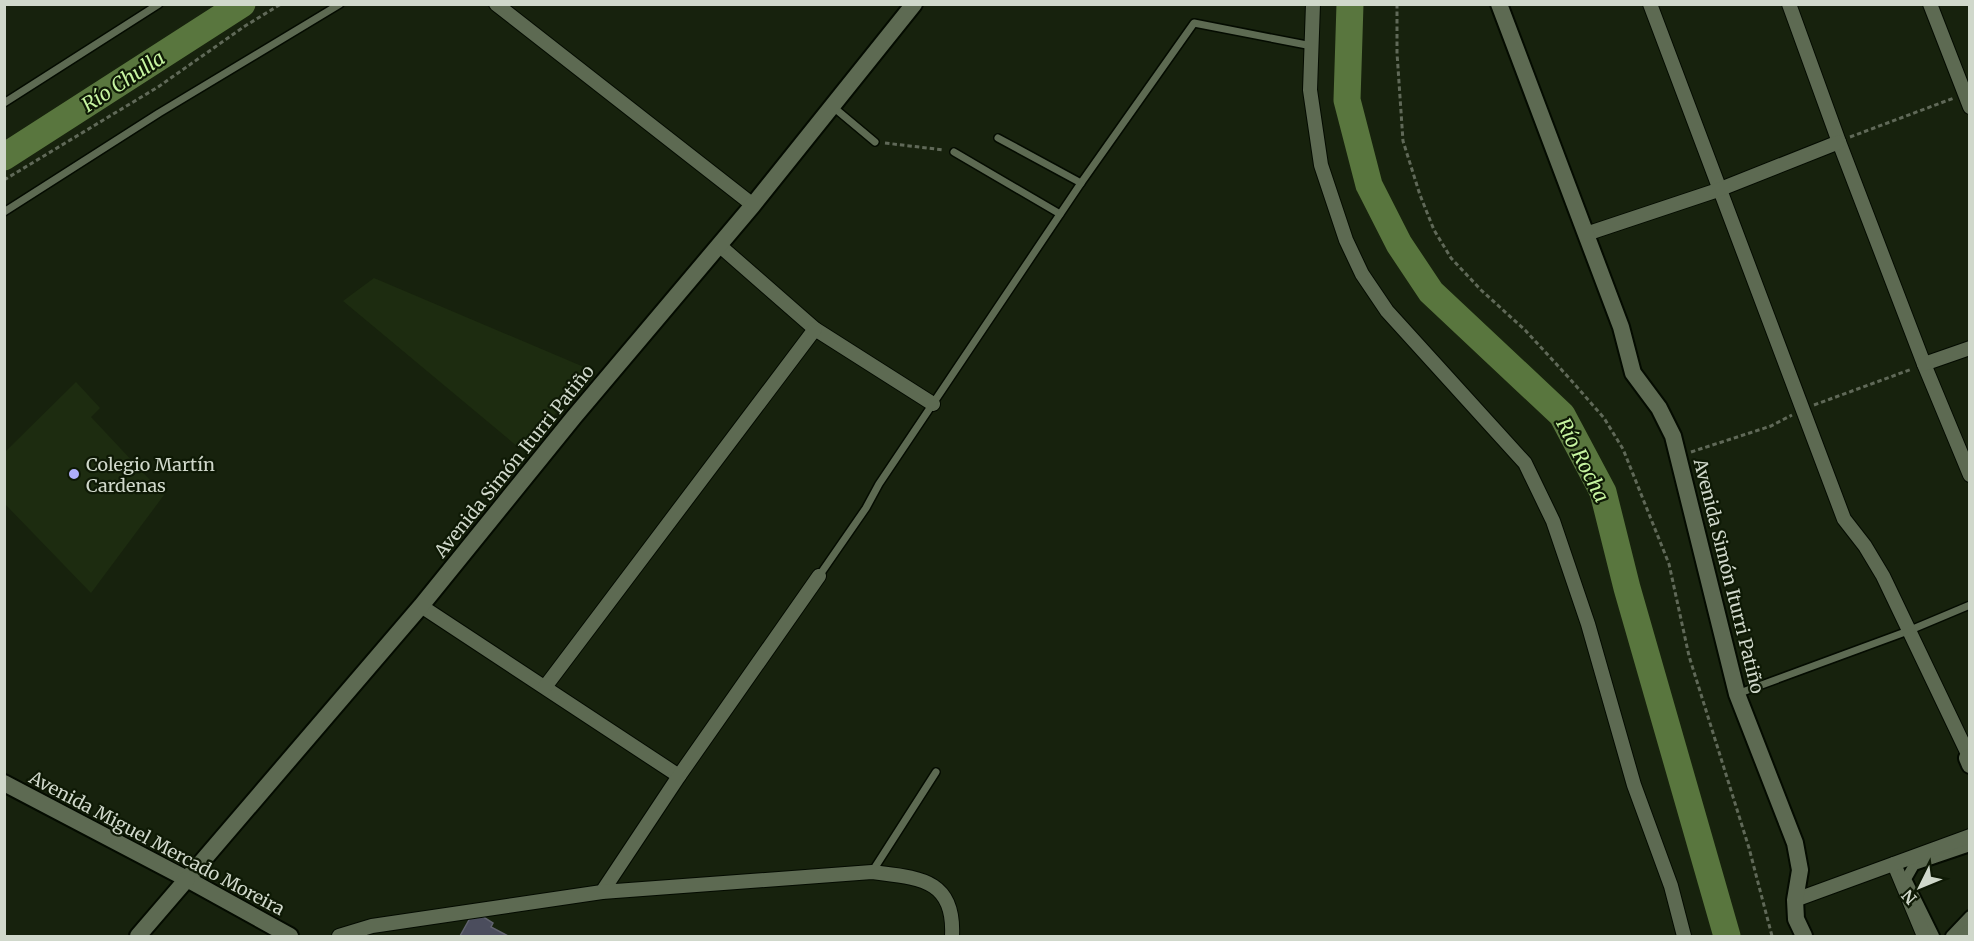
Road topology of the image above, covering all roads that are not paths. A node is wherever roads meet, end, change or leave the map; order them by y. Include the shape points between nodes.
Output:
1 (159, 4) edge
2 (340, 4) edge
3 (496, 4) edge
4 (914, 4) edge
5 (1313, 4) edge
6 (1498, 4) edge
7 (1650, 4) edge
8 (1789, 4) edge
9 (1930, 4) edge
10 (1312, 46) junction
11 (1967, 101) edge
12 (4, 103) edge
13 (832, 106) junction
14 (998, 138) dead end
15 (875, 142) road end
16 (1839, 142) junction
17 (954, 152) road end
18 (1081, 183) junction
19 (1718, 190) junction
20 (753, 205) junction
21 (4, 212) edge
22 (1060, 214) junction
23 (1586, 234) junction
24 (719, 245) junction
25 (815, 328) junction
26 (1970, 348) edge
27 (1924, 364) junction
28 (933, 404) junction
29 (1970, 475) edge
30 (819, 576) joint
31 (1970, 605) edge
32 (421, 606) junction
33 (1908, 631) junction
34 (545, 687) junction
35 (1737, 694) junction
36 (1969, 760) edge
37 (936, 772) dead end
38 (679, 776) junction
39 (4, 783) edge
40 (1970, 836) edge
41 (1970, 846) edge
42 (1894, 864) junction
43 (872, 872) junction
44 (187, 879) junction
45 (602, 892) junction
46 (1795, 900) junction
47 (1970, 916) edge
48 (1970, 932) edge
49 (138, 936) edge
50 (290, 936) edge
51 (339, 936) edge
52 (952, 936) edge
53 (1684, 936) edge
54 (1804, 936) edge
55 (1924, 936) edge
56 (1934, 936) edge
57 (1951, 936) edge
58 (1965, 936) edge

1 - 12 lane
2 - 21 lane
3 - 20 street
4 - 13 street, Avenida Simón Iturri Patiño
5 - 10 street
6 - 23 street, Avenida Simón Iturri Patiño
7 - 19 street
8 - 16 street
9 - 11 street
10 - 18 lane via 1194,23
10 - 53 street via 1310,90 1321,165 1346,240 1362,274 1387,310 1525,463 1553,521 1588,624 1634,785 1671,886
13 - 15 lane
13 - 20 street, Avenida Simón Iturri Patiño
14 - 18 lane
16 - 19 street
16 - 27 street
17 - 22 lane
18 - 22 lane
19 - 23 street
19 - 33 street via 1844,519 1883,576
20 - 24 street, Avenida Simón Iturri Patiño
22 - 28 lane
23 - 35 street, Avenida Simón Iturri Patiño via 1621,327 1633,374 1659,408 1673,436
24 - 25 street
24 - 32 street, Avenida Simón Iturri Patiño
25 - 28 street
25 - 34 street
26 - 27 street
27 - 29 street
28 - 30 lane
30 - 38 street
31 - 33 lane
32 - 34 street
32 - 44 street, Avenida Simón Iturri Patiño
33 - 35 lane
33 - 36 street
34 - 38 street
35 - 46 street, Avenida Simón Iturri Patiño via 1795,843 1800,870
37 - 43 lane
38 - 45 street
39 - 44 street, Avenida Miguel Mercado Moreira
40 - 42 street
41 - 56 street via 1914,865 1906,879
42 - 46 street
42 - 55 street
43 - 45 street
43 - 52 street via 914,877 935,886 947,900
44 - 49 street, Avenida Simón Iturri Patiño
44 - 50 street, Avenida Miguel Mercado Moreira
45 - 51 street via 372,926
46 - 54 street, Avenida Simón Iturri Patiño
47 - 57 street
48 - 58 street

